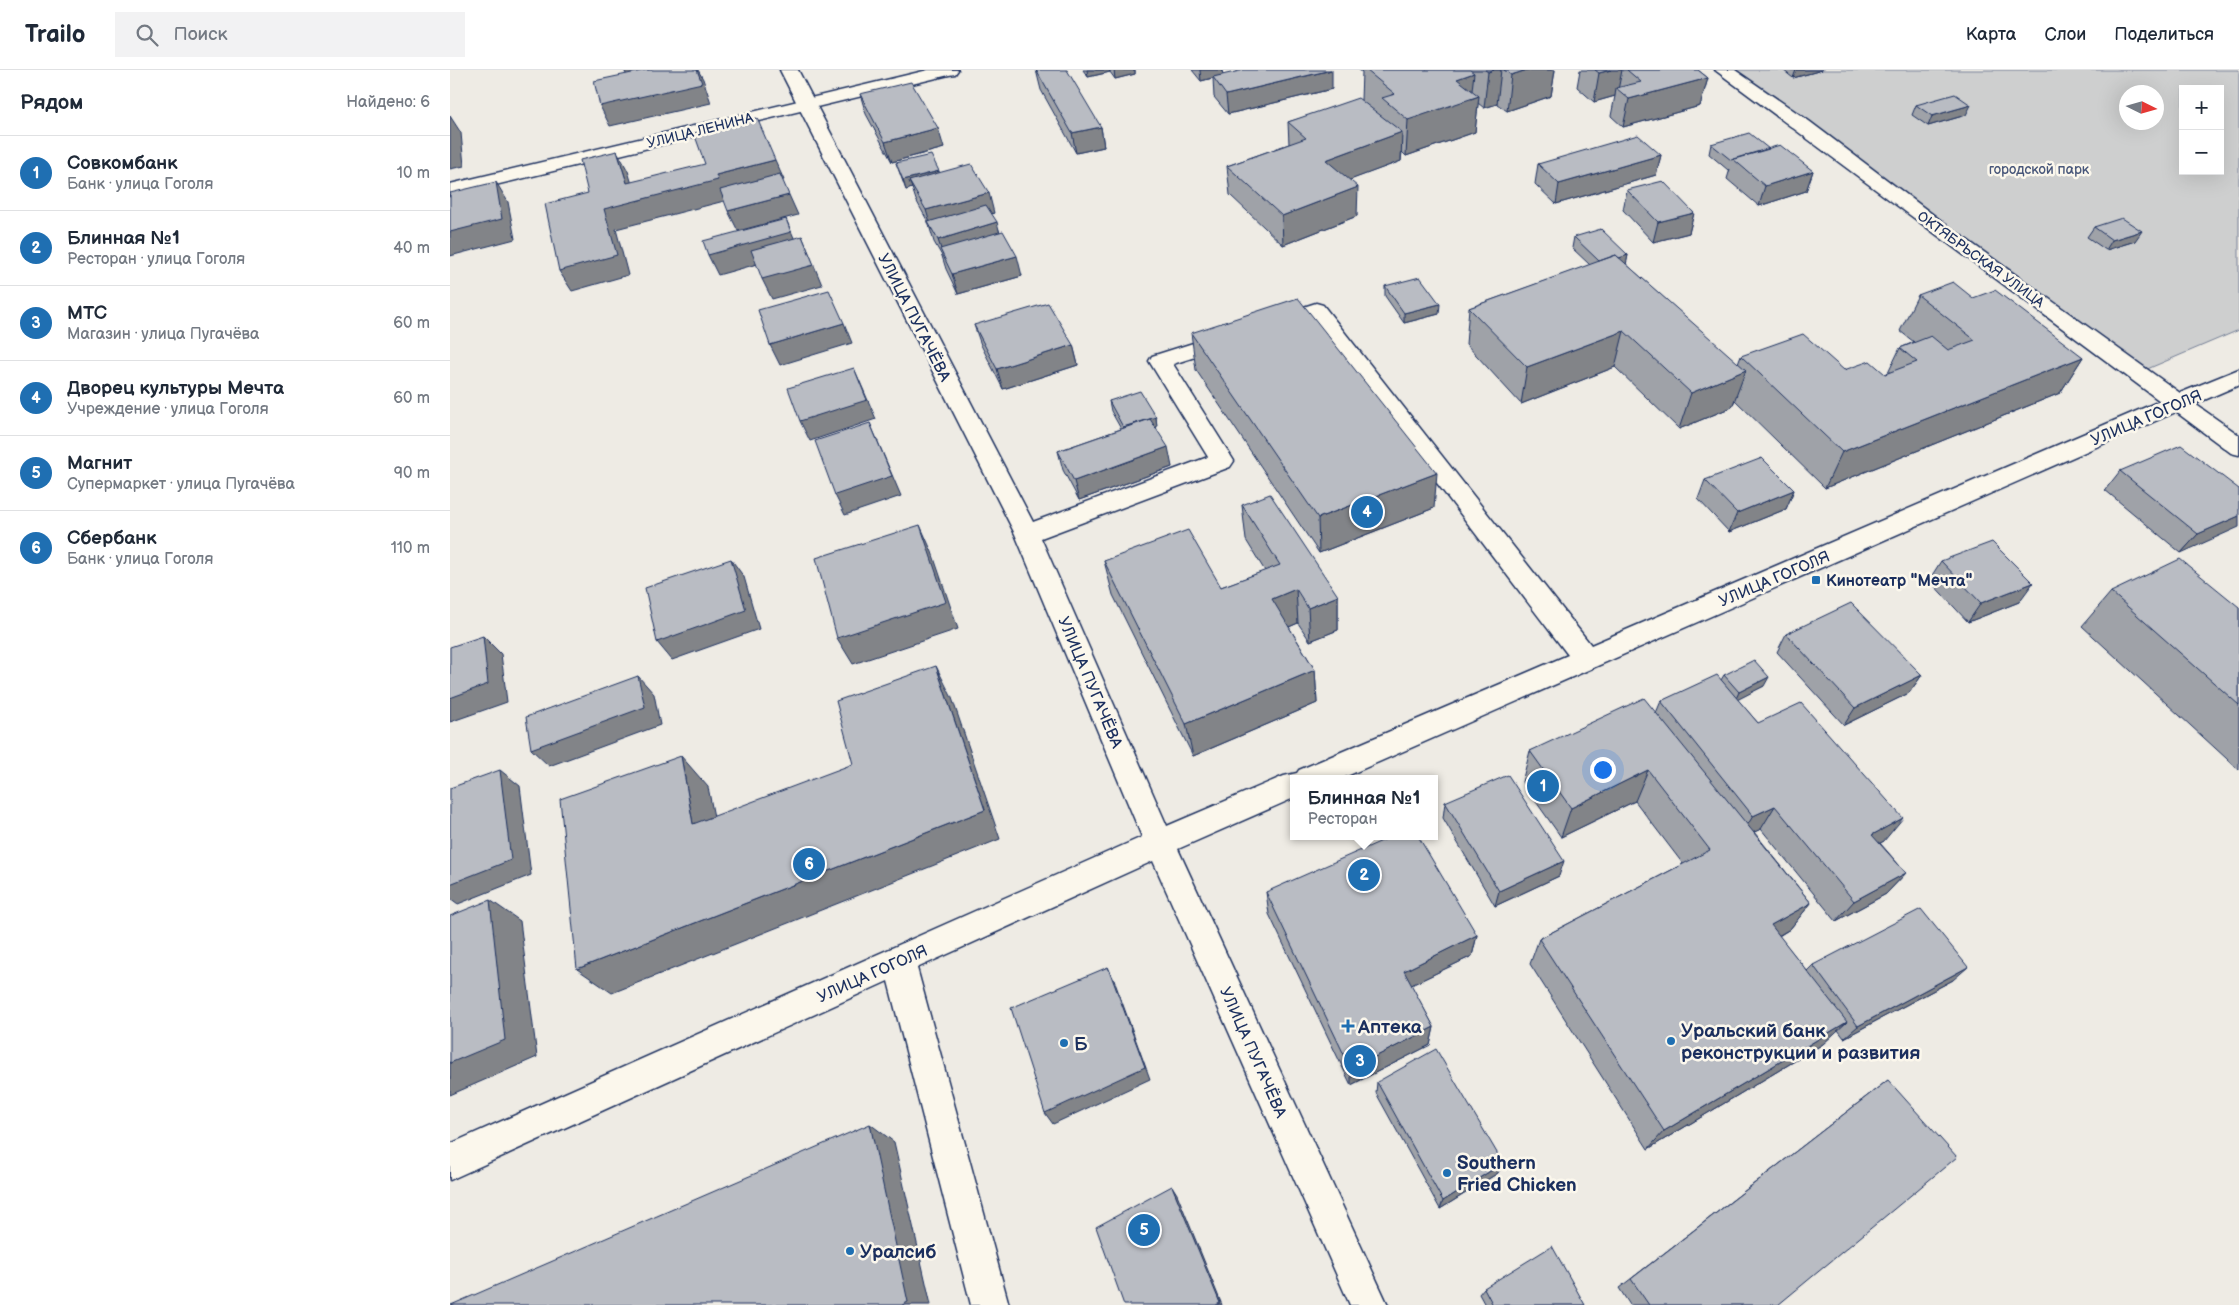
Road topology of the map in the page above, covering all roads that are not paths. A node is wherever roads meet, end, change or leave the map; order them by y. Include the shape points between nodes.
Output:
1 (789, 70) edge
2 (950, 70) edge
3 (1724, 70) edge
4 (806, 104) junction
5 (450, 190) edge
6 (2239, 376) edge
7 (2178, 402) junction
8 (2239, 447) edge
9 (1027, 534) junction
10 (1587, 659) junction
11 (1318, 775) edge
12 (1290, 787) edge
13 (1160, 843) junction
14 (900, 960) junction
15 (450, 1162) edge
16 (990, 1305) edge
17 (1369, 1305) edge

1 - 4 street, УЛИЦА ПУГАЧЁВА
2 - 4 street, УЛИЦА ЛЕНИНА
3 - 7 street, ОКТЯБРЬСКАЯ УЛИЦА
4 - 5 street, УЛИЦА ЛЕНИНА
4 - 9 street, УЛИЦА ПУГАЧЁВА
6 - 7 street, УЛИЦА ГОГОЛЯ
7 - 8 street, ОКТЯБРЬСКАЯ УЛИЦА
7 - 10 street, УЛИЦА ГОГОЛЯ
9 - 10 street via 1222,462 1160,361 1316,310
9 - 13 street, УЛИЦА ПУГАЧЁВА
10 - 11 street, УЛИЦА ГОГОЛЯ
12 - 13 street, УЛИЦА ГОГОЛЯ
13 - 14 street, УЛИЦА ГОГОЛЯ
13 - 17 street, УЛИЦА ПУГАЧЁВА
14 - 15 street, УЛИЦА ГОГОЛЯ
14 - 16 street

